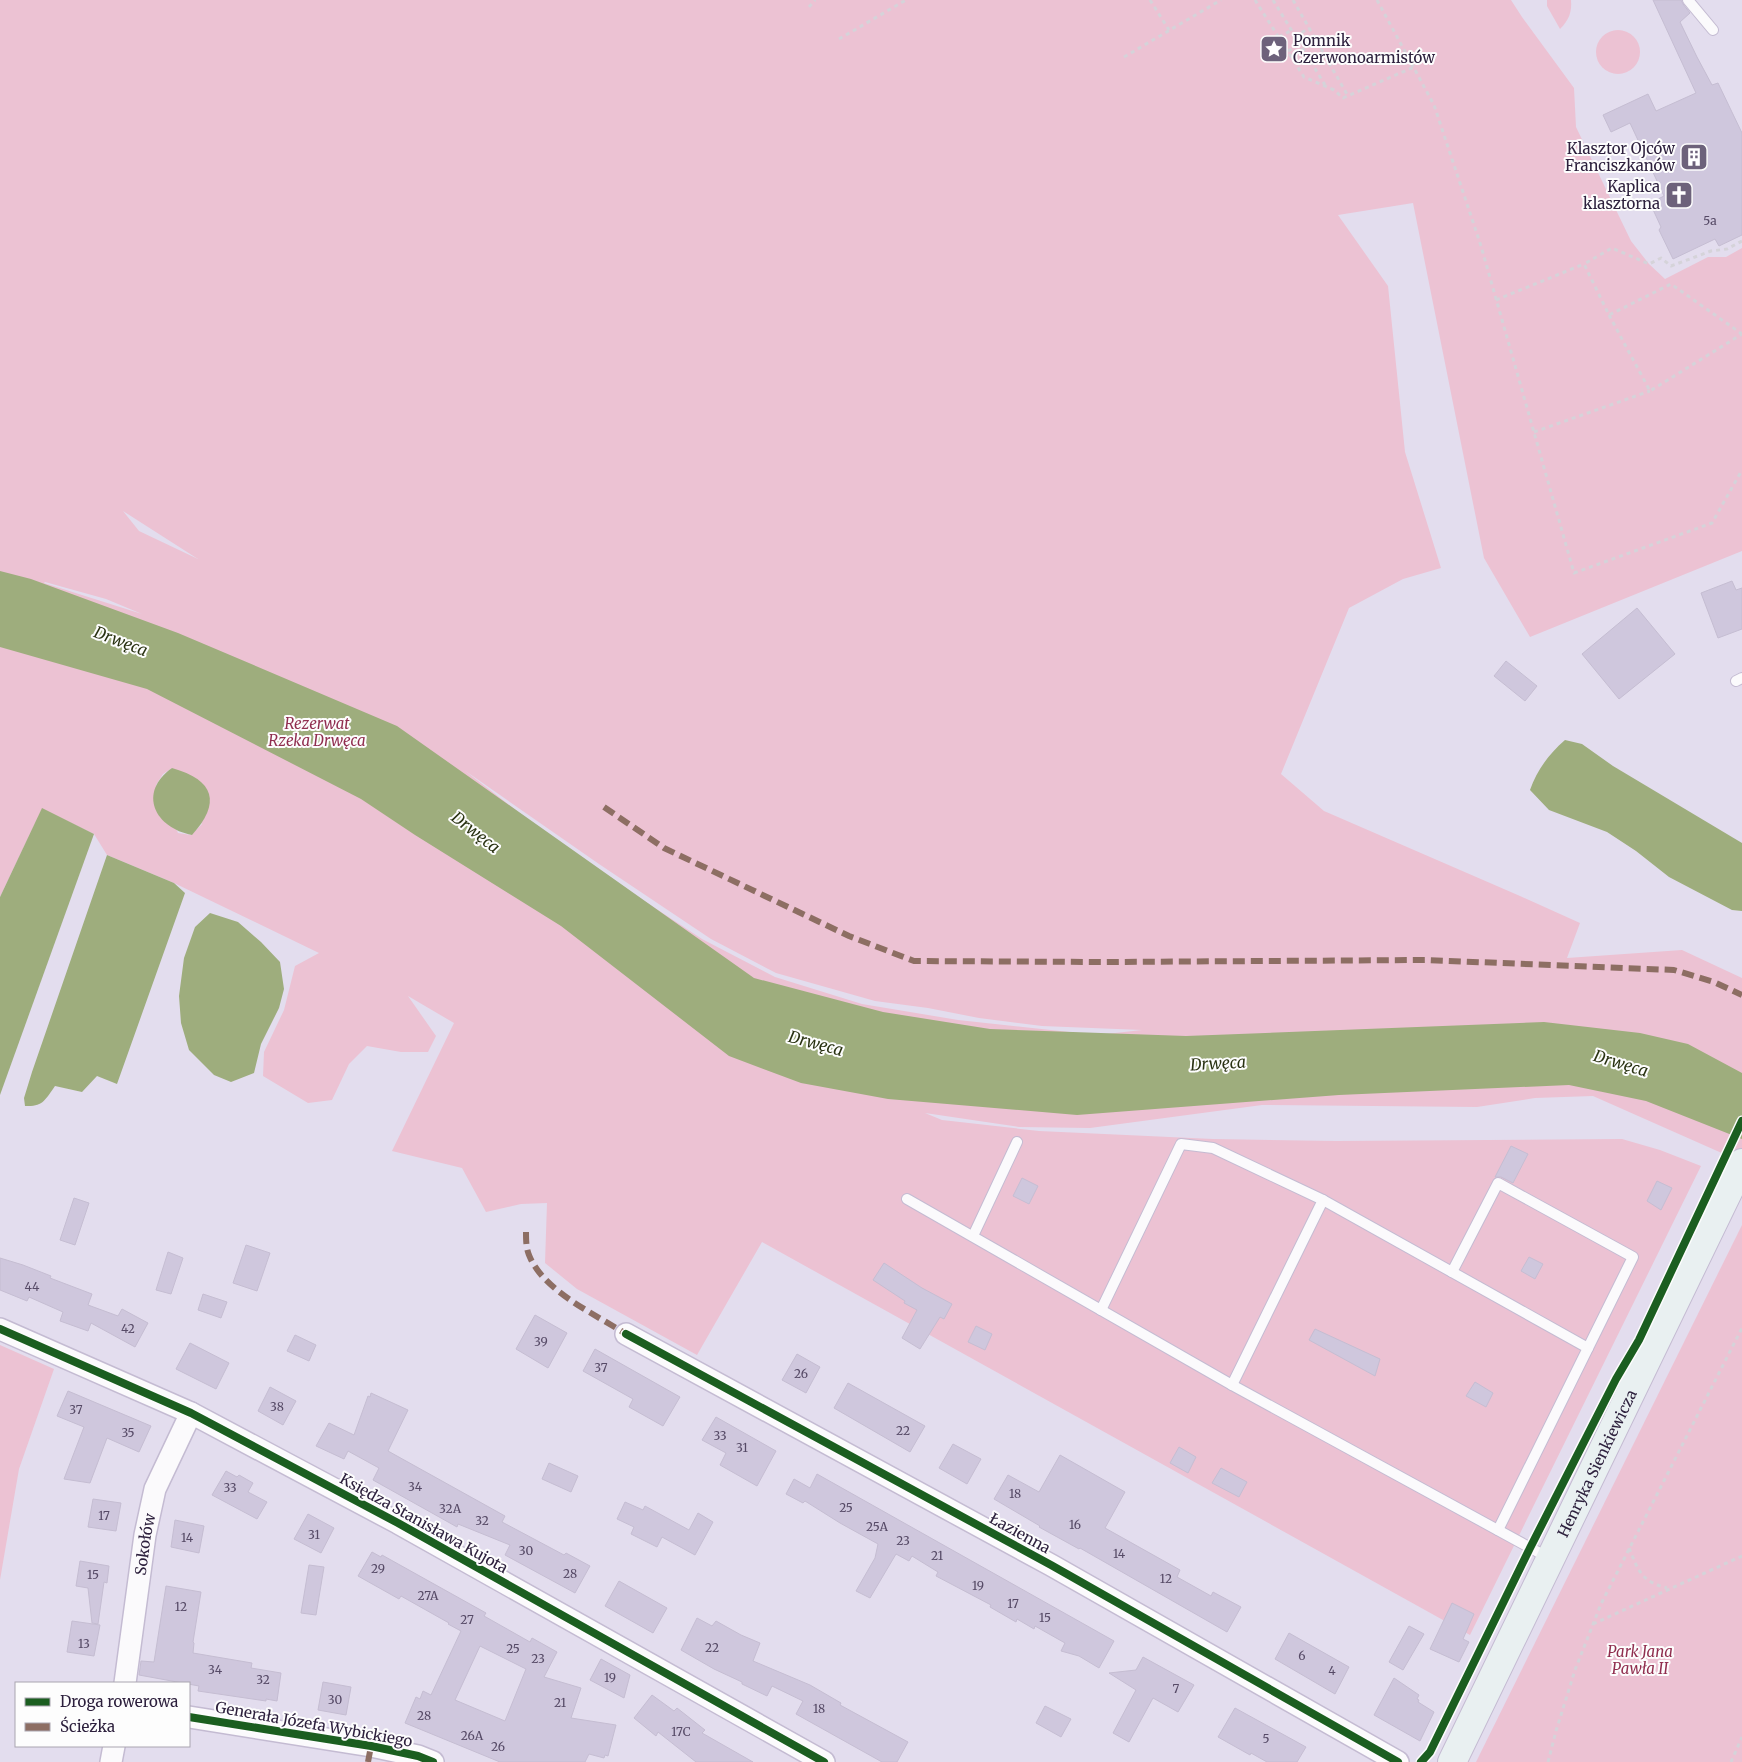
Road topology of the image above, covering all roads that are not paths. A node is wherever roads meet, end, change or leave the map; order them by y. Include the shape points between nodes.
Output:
1 (1688, 0) edge
2 (1713, 30) dead end
3 (1017, 1142) dead end
4 (1737, 1173) edge
5 (906, 1199) dead end
6 (1324, 1200) junction
7 (973, 1236) junction
8 (1452, 1272) junction
9 (1101, 1310) junction
10 (0, 1329) edge
11 (626, 1334) dead end
12 (1588, 1348) junction
13 (1232, 1385) junction
14 (190, 1414) junction
15 (1498, 1530) junction
16 (1550, 1558) junction
17 (125, 1682) edge
18 (190, 1717) edge
19 (114, 1747) edge
20 (370, 1754) edge
21 (111, 1762) edge
22 (433, 1762) edge
23 (824, 1762) edge
24 (1398, 1762) edge
25 (1452, 1762) edge

1 - 2 lane
3 - 7 lane
4 - 16 main road, Henryka Sienkiewicza
5 - 7 lane
6 - 8 lane
6 - 9 lane via 1213,1148 1181,1144
6 - 13 lane
7 - 9 lane
8 - 12 lane
8 - 12 lane via 1498,1183 1633,1257
9 - 13 lane
10 - 14 street, Księdza Stanisława Kujota
11 - 24 street, Łazienna via 1051,1565
12 - 15 lane
13 - 15 lane
14 - 17 street, Sokołów via 155,1489 145,1535
14 - 23 street, Księdza Stanisława Kujota via 398,1523
15 - 16 lane
16 - 25 main road, Henryka Sienkiewicza
18 - 20 street, Generała Józefa Wybickiego
19 - 21 street
20 - 22 street, Generała Józefa Wybickiego via 418,1756

